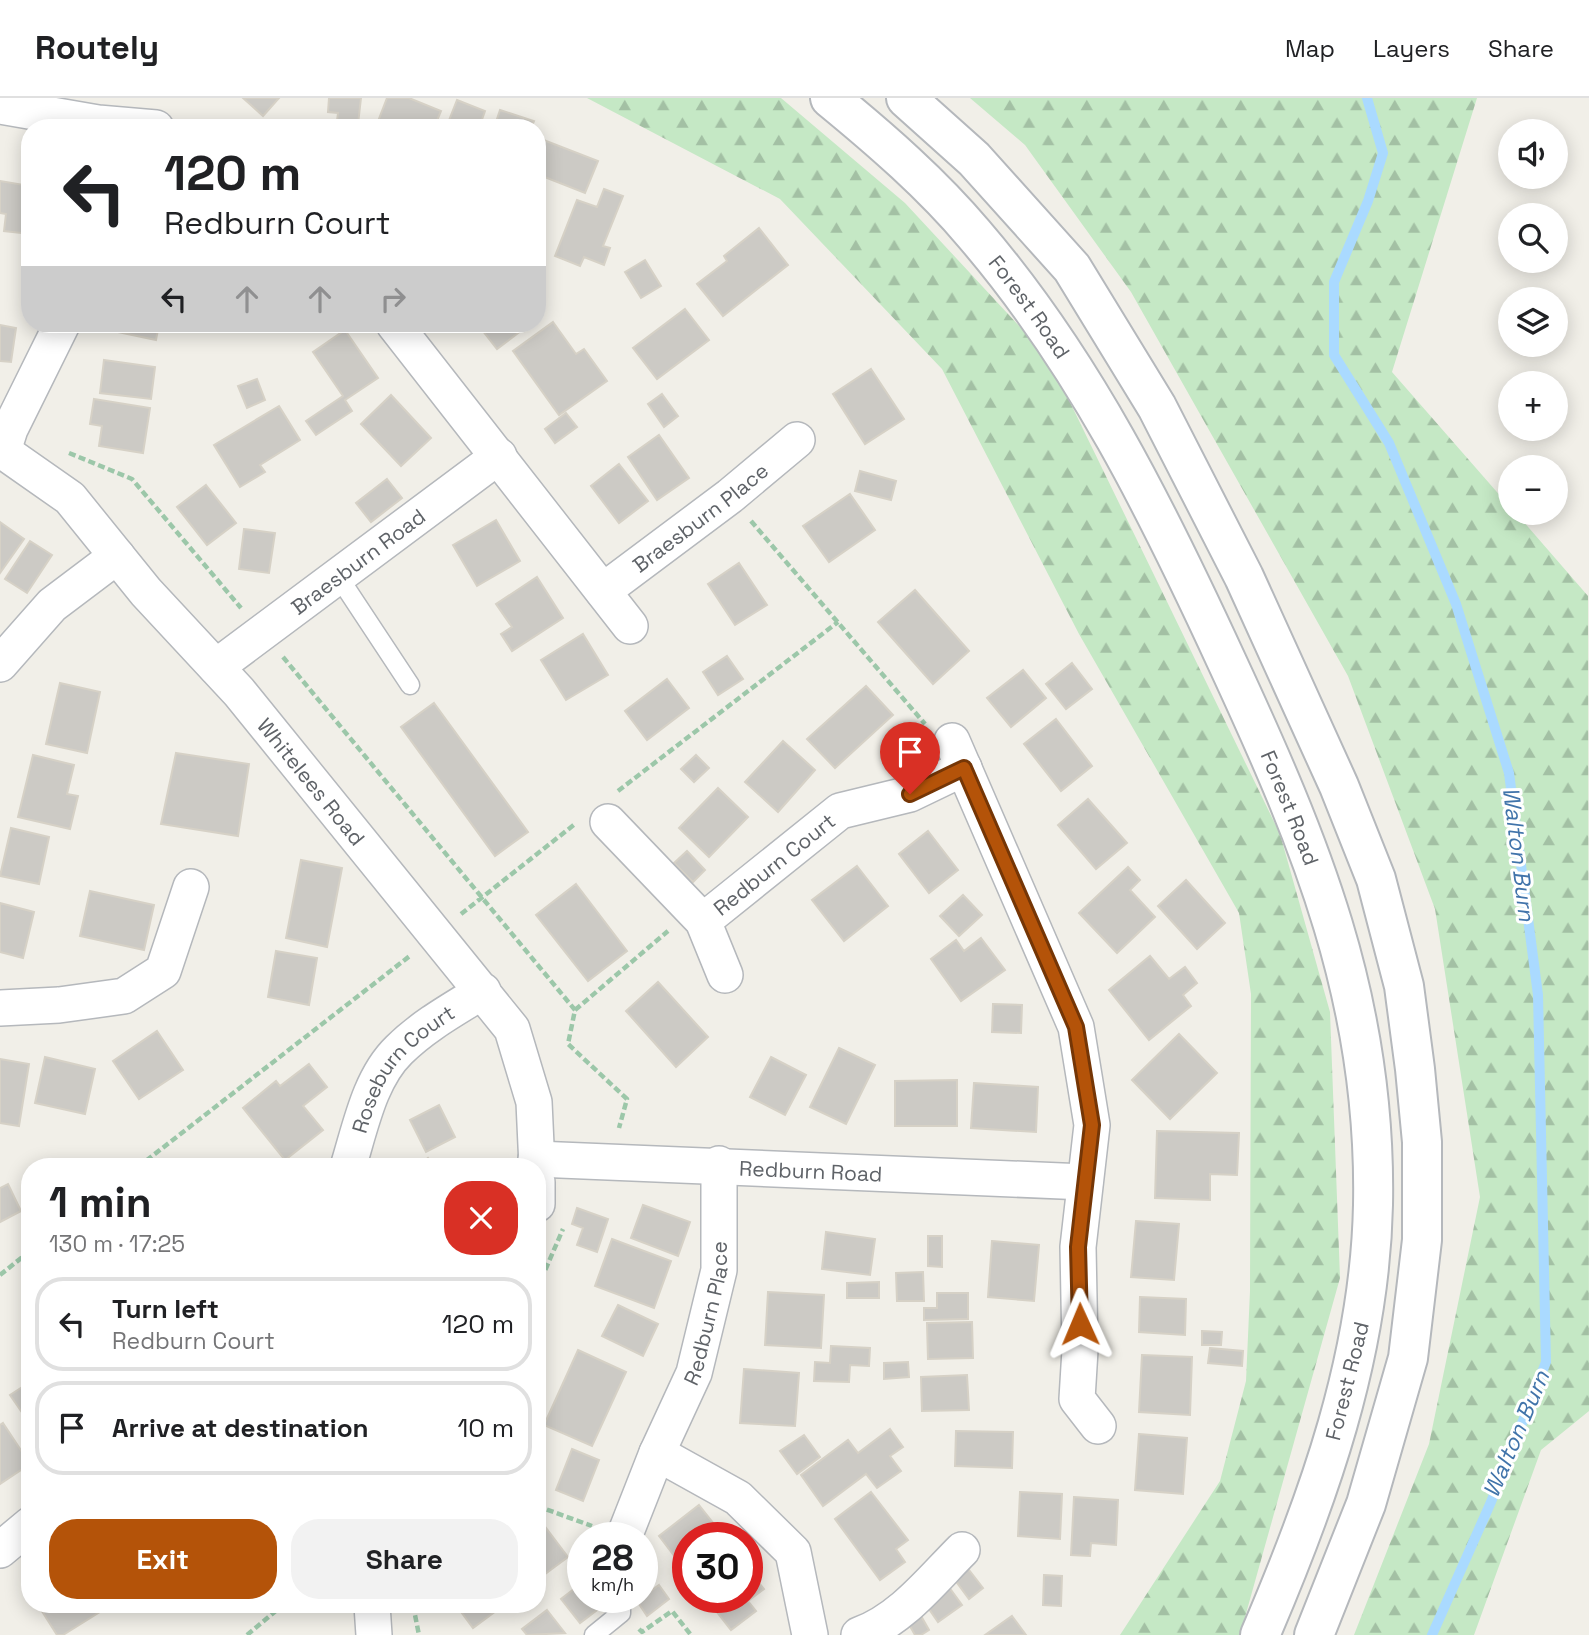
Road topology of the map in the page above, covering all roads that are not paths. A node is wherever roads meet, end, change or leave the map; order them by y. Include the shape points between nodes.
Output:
1 (830, 98) edge
2 (906, 98) edge
3 (0, 106) edge
4 (66, 119) edge
5 (58, 333) edge
6 (401, 333) edge
7 (797, 440) dead end
8 (2, 450) edge
9 (499, 456) junction
10 (117, 556) junction
11 (338, 576) junction
12 (603, 590) junction
13 (630, 626) dead end
14 (0, 664) edge
15 (216, 667) junction
16 (410, 685) dead end
17 (599, 813) road end
18 (191, 887) dead end
19 (704, 921) junction
20 (725, 975) dead end
21 (483, 991) junction
22 (0, 1008) edge
23 (351, 1158) edge
24 (537, 1158) edge
25 (719, 1164) junction
26 (546, 1168) edge
27 (1085, 1182) junction
28 (1098, 1426) dead end
29 (657, 1453) junction
30 (630, 1522) edge
31 (21, 1532) edge
32 (0, 1549) edge
33 (962, 1550) dead end
34 (373, 1613) edge
35 (614, 1613) edge
36 (374, 1635) edge
37 (594, 1635) edge
38 (810, 1635) edge
39 (859, 1635) edge
40 (1260, 1635) edge
41 (1314, 1635) edge

1 - 40 street, Forest Road via 972,230 1037,314 1102,411 1162,524 1260,732 1307,842 1338,936 1354,998 1370,1097 1373,1209 1366,1300 1334,1438
2 - 41 street via 974,159 1072,268 1157,407 1244,577 1376,879 1404,986 1415,1069 1422,1142 1422,1240 1408,1358 1366,1504
3 - 4 street
5 - 8 street
6 - 9 street
7 - 12 street, Braesburn Place
8 - 10 street, Whitelees Road via 70,498
9 - 11 street, Braesburn Road
9 - 12 street
10 - 14 street via 52,605
10 - 15 street, Whitelees Road
11 - 15 street, Braesburn Road
11 - 16 lane
12 - 13 street
15 - 21 street, Whitelees Road
17 - 19 street, Redburn Court
18 - 22 street via 163,971 124,996
19 - 20 street, Redburn Court
19 - 27 street, Redburn Court via 840,811 910,794 958,754 1076,1027 1092,1125
21 - 23 street, Roseburn Court via 429,1024 397,1051 370,1095
21 - 24 street, Whitelees Road via 512,1029 534,1102
25 - 26 street, Redburn Road via 610,1160
25 - 27 street, Redburn Road
25 - 29 street, Redburn Place via 719,1270 694,1373
27 - 28 street via 1078,1247 1077,1399
29 - 30 street, Redburn Place
29 - 38 street via 738,1498 793,1552
31 - 32 street
33 - 39 street via 902,1609
34 - 36 street
35 - 37 lane

